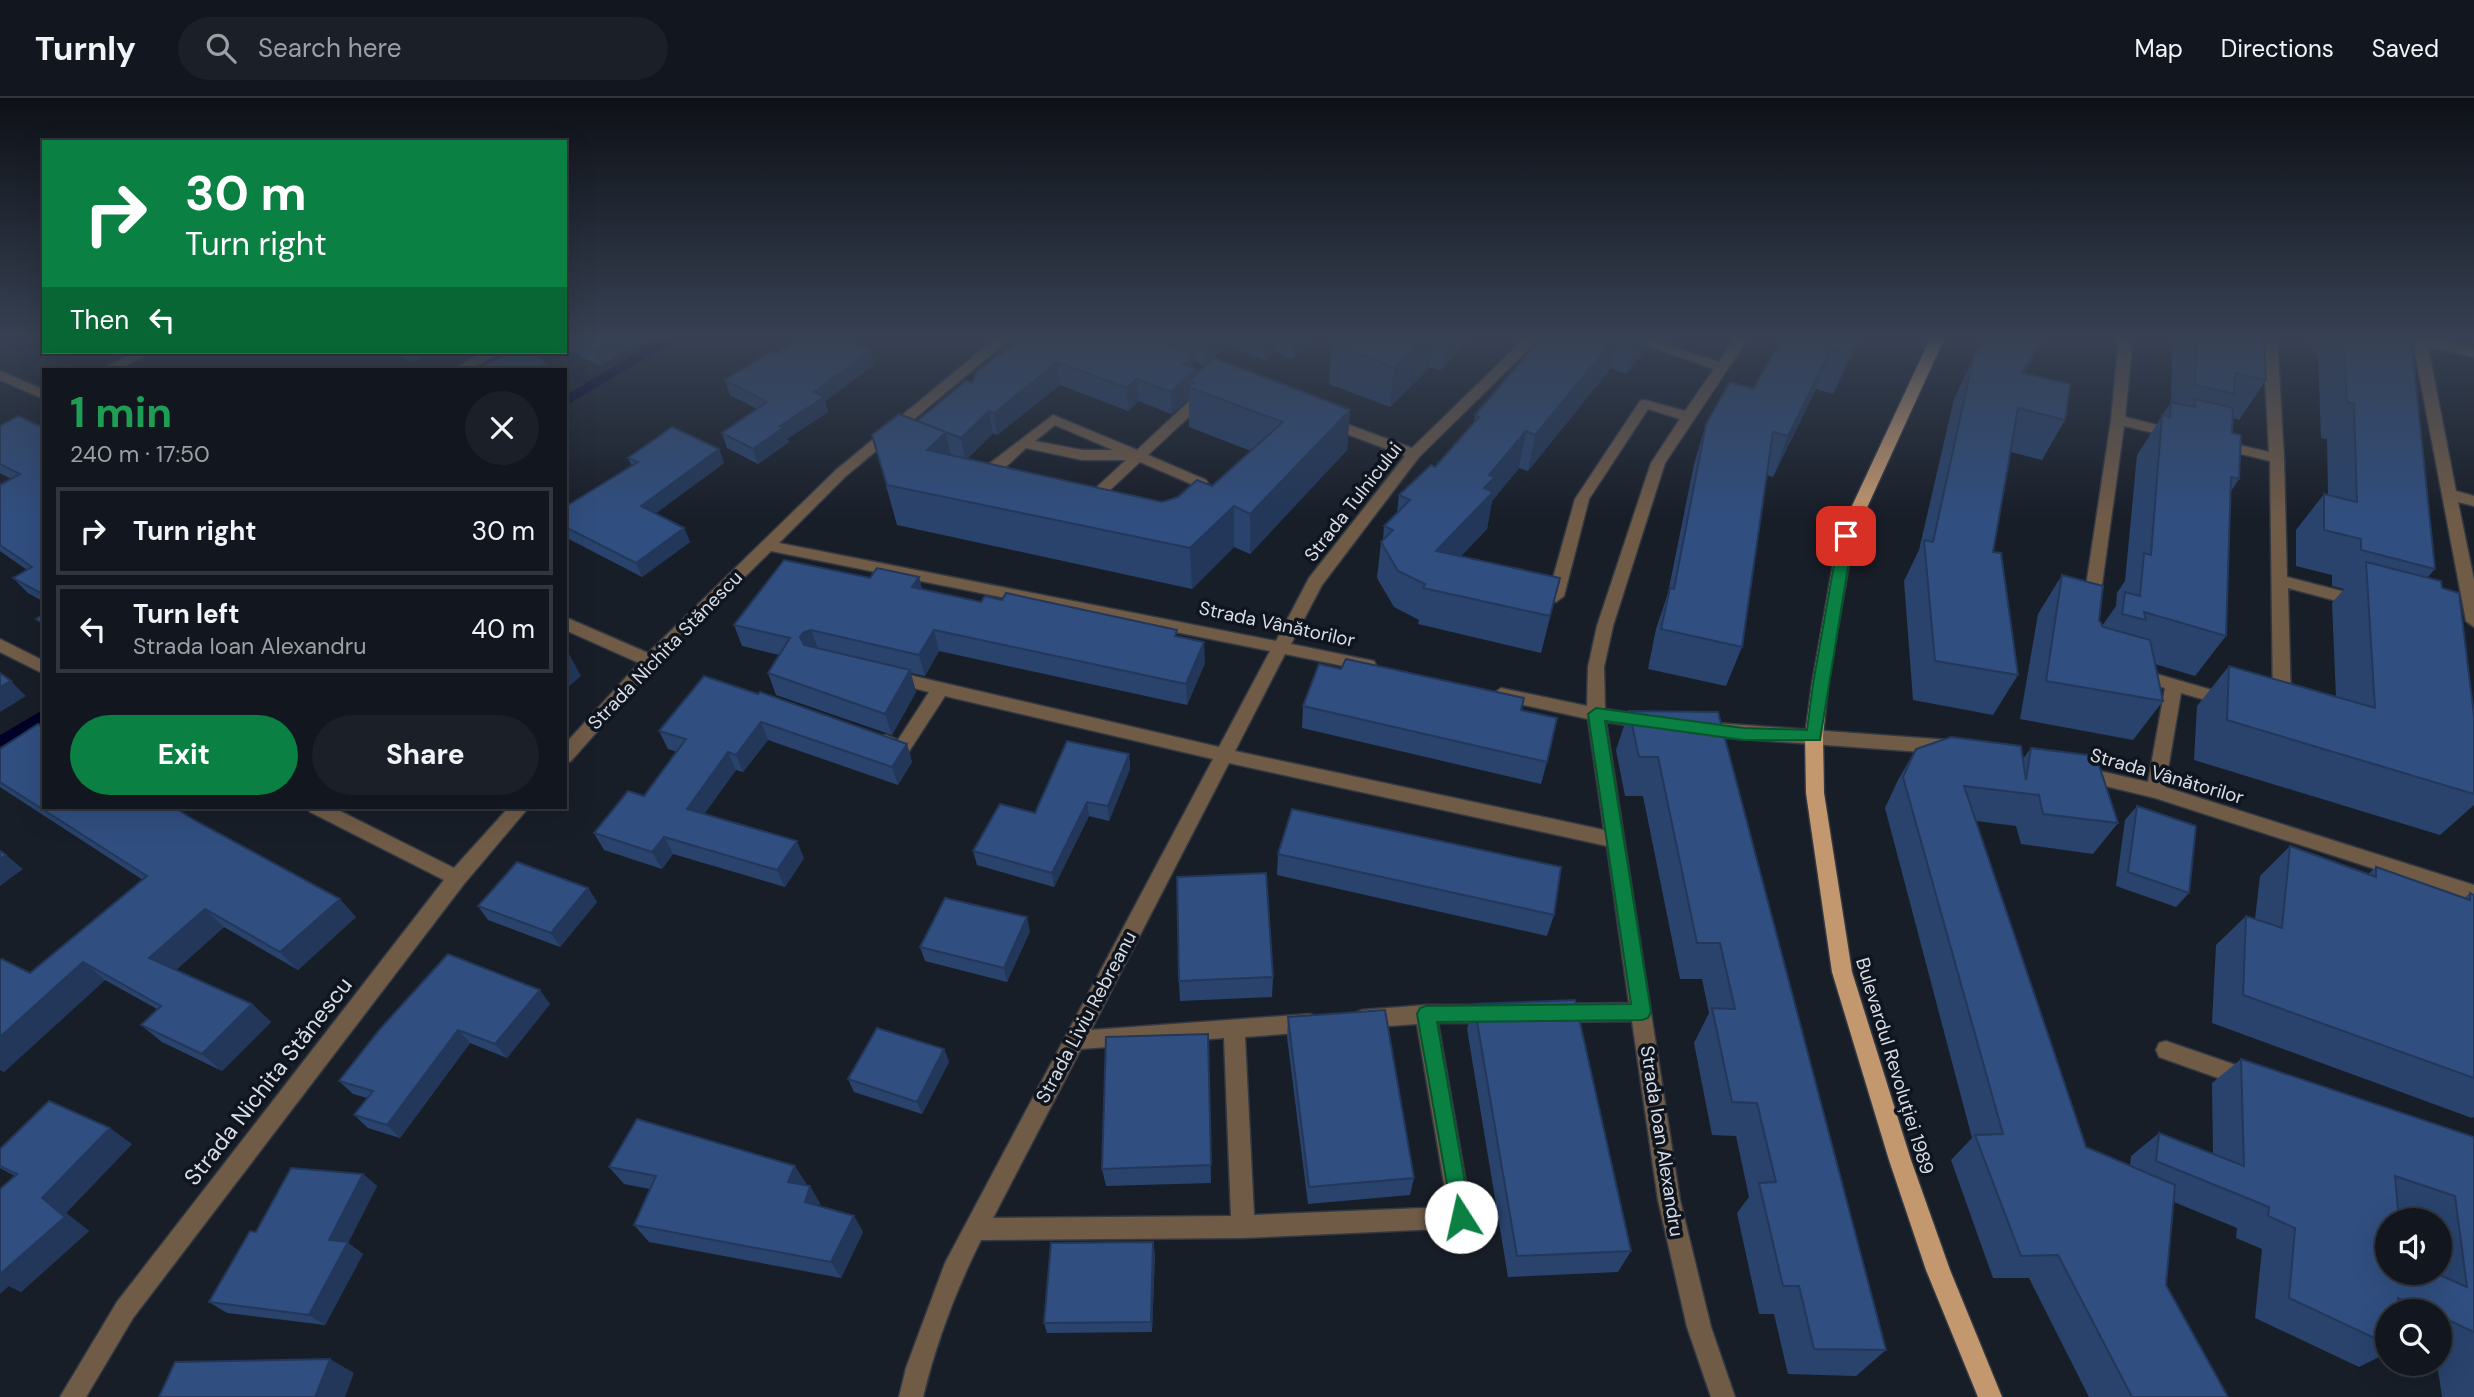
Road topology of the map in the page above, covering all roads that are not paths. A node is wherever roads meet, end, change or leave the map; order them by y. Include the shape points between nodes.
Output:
1 (930, 398) edge
2 (1203, 398) edge
3 (1471, 398) edge
4 (1701, 398) edge
5 (1910, 398) edge
6 (2120, 398) edge
7 (2274, 398) edge
8 (2430, 398) edge
9 (1311, 415) edge
10 (1689, 416) junction
11 (2118, 420) junction
12 (883, 436) junction
13 (1023, 443) junction
14 (906, 445) edge
15 (1413, 454) junction
16 (1139, 456) junction
17 (2277, 458) junction
18 (964, 469) edge
19 (1201, 483) edge
20 (2448, 494) junction
21 (1091, 500) edge
22 (2474, 501) edge
23 (766, 545) junction
24 (2280, 581) junction
25 (1556, 596) edge
26 (2370, 604) edge
27 (2089, 622) edge
28 (567, 624) edge
29 (2470, 626) edge
30 (0, 645) edge
31 (1280, 645) junction
32 (650, 661) junction
33 (42, 667) edge
34 (1385, 668) edge
35 (2122, 670) edge
36 (879, 674) edge
37 (2174, 684) junction
38 (940, 689) junction
39 (1491, 691) edge
40 (2246, 705) edge
41 (2270, 712) edge
42 (1596, 714) junction
43 (865, 734) edge
44 (1814, 736) junction
45 (1966, 749) edge
46 (567, 754) edge
47 (1223, 755) junction
48 (2064, 769) edge
49 (2155, 791) junction
50 (320, 809) edge
51 (518, 809) edge
52 (1614, 840) junction
53 (457, 878) junction
54 (2474, 893) edge
55 (1642, 1012) junction
56 (1426, 1014) junction
57 (1234, 1029) junction
58 (1074, 1040) junction
59 (2166, 1050) dead end
60 (2269, 1085) edge
61 (1243, 1227) junction
62 (975, 1229) junction
63 (72, 1397) edge
64 (911, 1397) edge
65 (1723, 1397) edge
66 (1990, 1397) edge

1 - 12 street, Strada Nichita Stănescu
2 - 16 street
3 - 15 street, Strada Tulnicului
4 - 10 street, Strada Ioan Alexandru
5 - 44 main road, Bulevardul Revoluției 1989 via 1846,536
6 - 11 street
7 - 17 street
8 - 20 street
9 - 15 street
10 - 25 street via 1645,404 1582,499
10 - 42 street, Strada Ioan Alexandru via 1658,463 1605,626 1596,667
11 - 17 street
11 - 27 street
12 - 14 street
12 - 23 street, Strada Nichita Stănescu
13 - 16 street via 1082,455
13 - 16 street via 1053,419
13 - 18 street via 983,476
15 - 31 street, Strada Tulnicului via 1315,582
16 - 19 street
16 - 21 street
17 - 24 street
20 - 22 street
20 - 29 street
23 - 31 street, Strada Vânătorilor
23 - 32 street, Strada Nichita Stănescu
24 - 26 street
24 - 41 street via 2282,716
28 - 32 street
30 - 33 street
31 - 34 street, Strada Vânătorilor
31 - 47 street, Strada Liviu Rebreanu
32 - 46 street, Strada Nichita Stănescu
35 - 37 street
36 - 38 street
37 - 40 street
37 - 49 street
38 - 43 street via 902,748
38 - 47 street
39 - 42 street
42 - 44 street via 1743,734
42 - 52 street, Strada Ioan Alexandru
44 - 45 street
44 - 66 main road, Bulevardul Revoluției 1989 via 1815,793 1842,972 1900,1160
47 - 52 street
47 - 58 street, Strada Liviu Rebreanu
48 - 49 street, Strada Vânătorilor
49 - 54 street, Strada Vânătorilor
50 - 53 street
51 - 53 street, Strada Nichita Stănescu
52 - 55 street, Strada Ioan Alexandru
53 - 63 street, Strada Nichita Stănescu via 125,1310
55 - 56 street
55 - 65 street, Strada Ioan Alexandru via 1669,1200 1699,1327
56 - 57 street
56 - 61 street via 1461,1217
57 - 58 street
57 - 61 street
58 - 62 street, Strada Liviu Rebreanu
59 - 60 street
61 - 62 street
62 - 64 street, Strada Liviu Rebreanu via 953,1271

